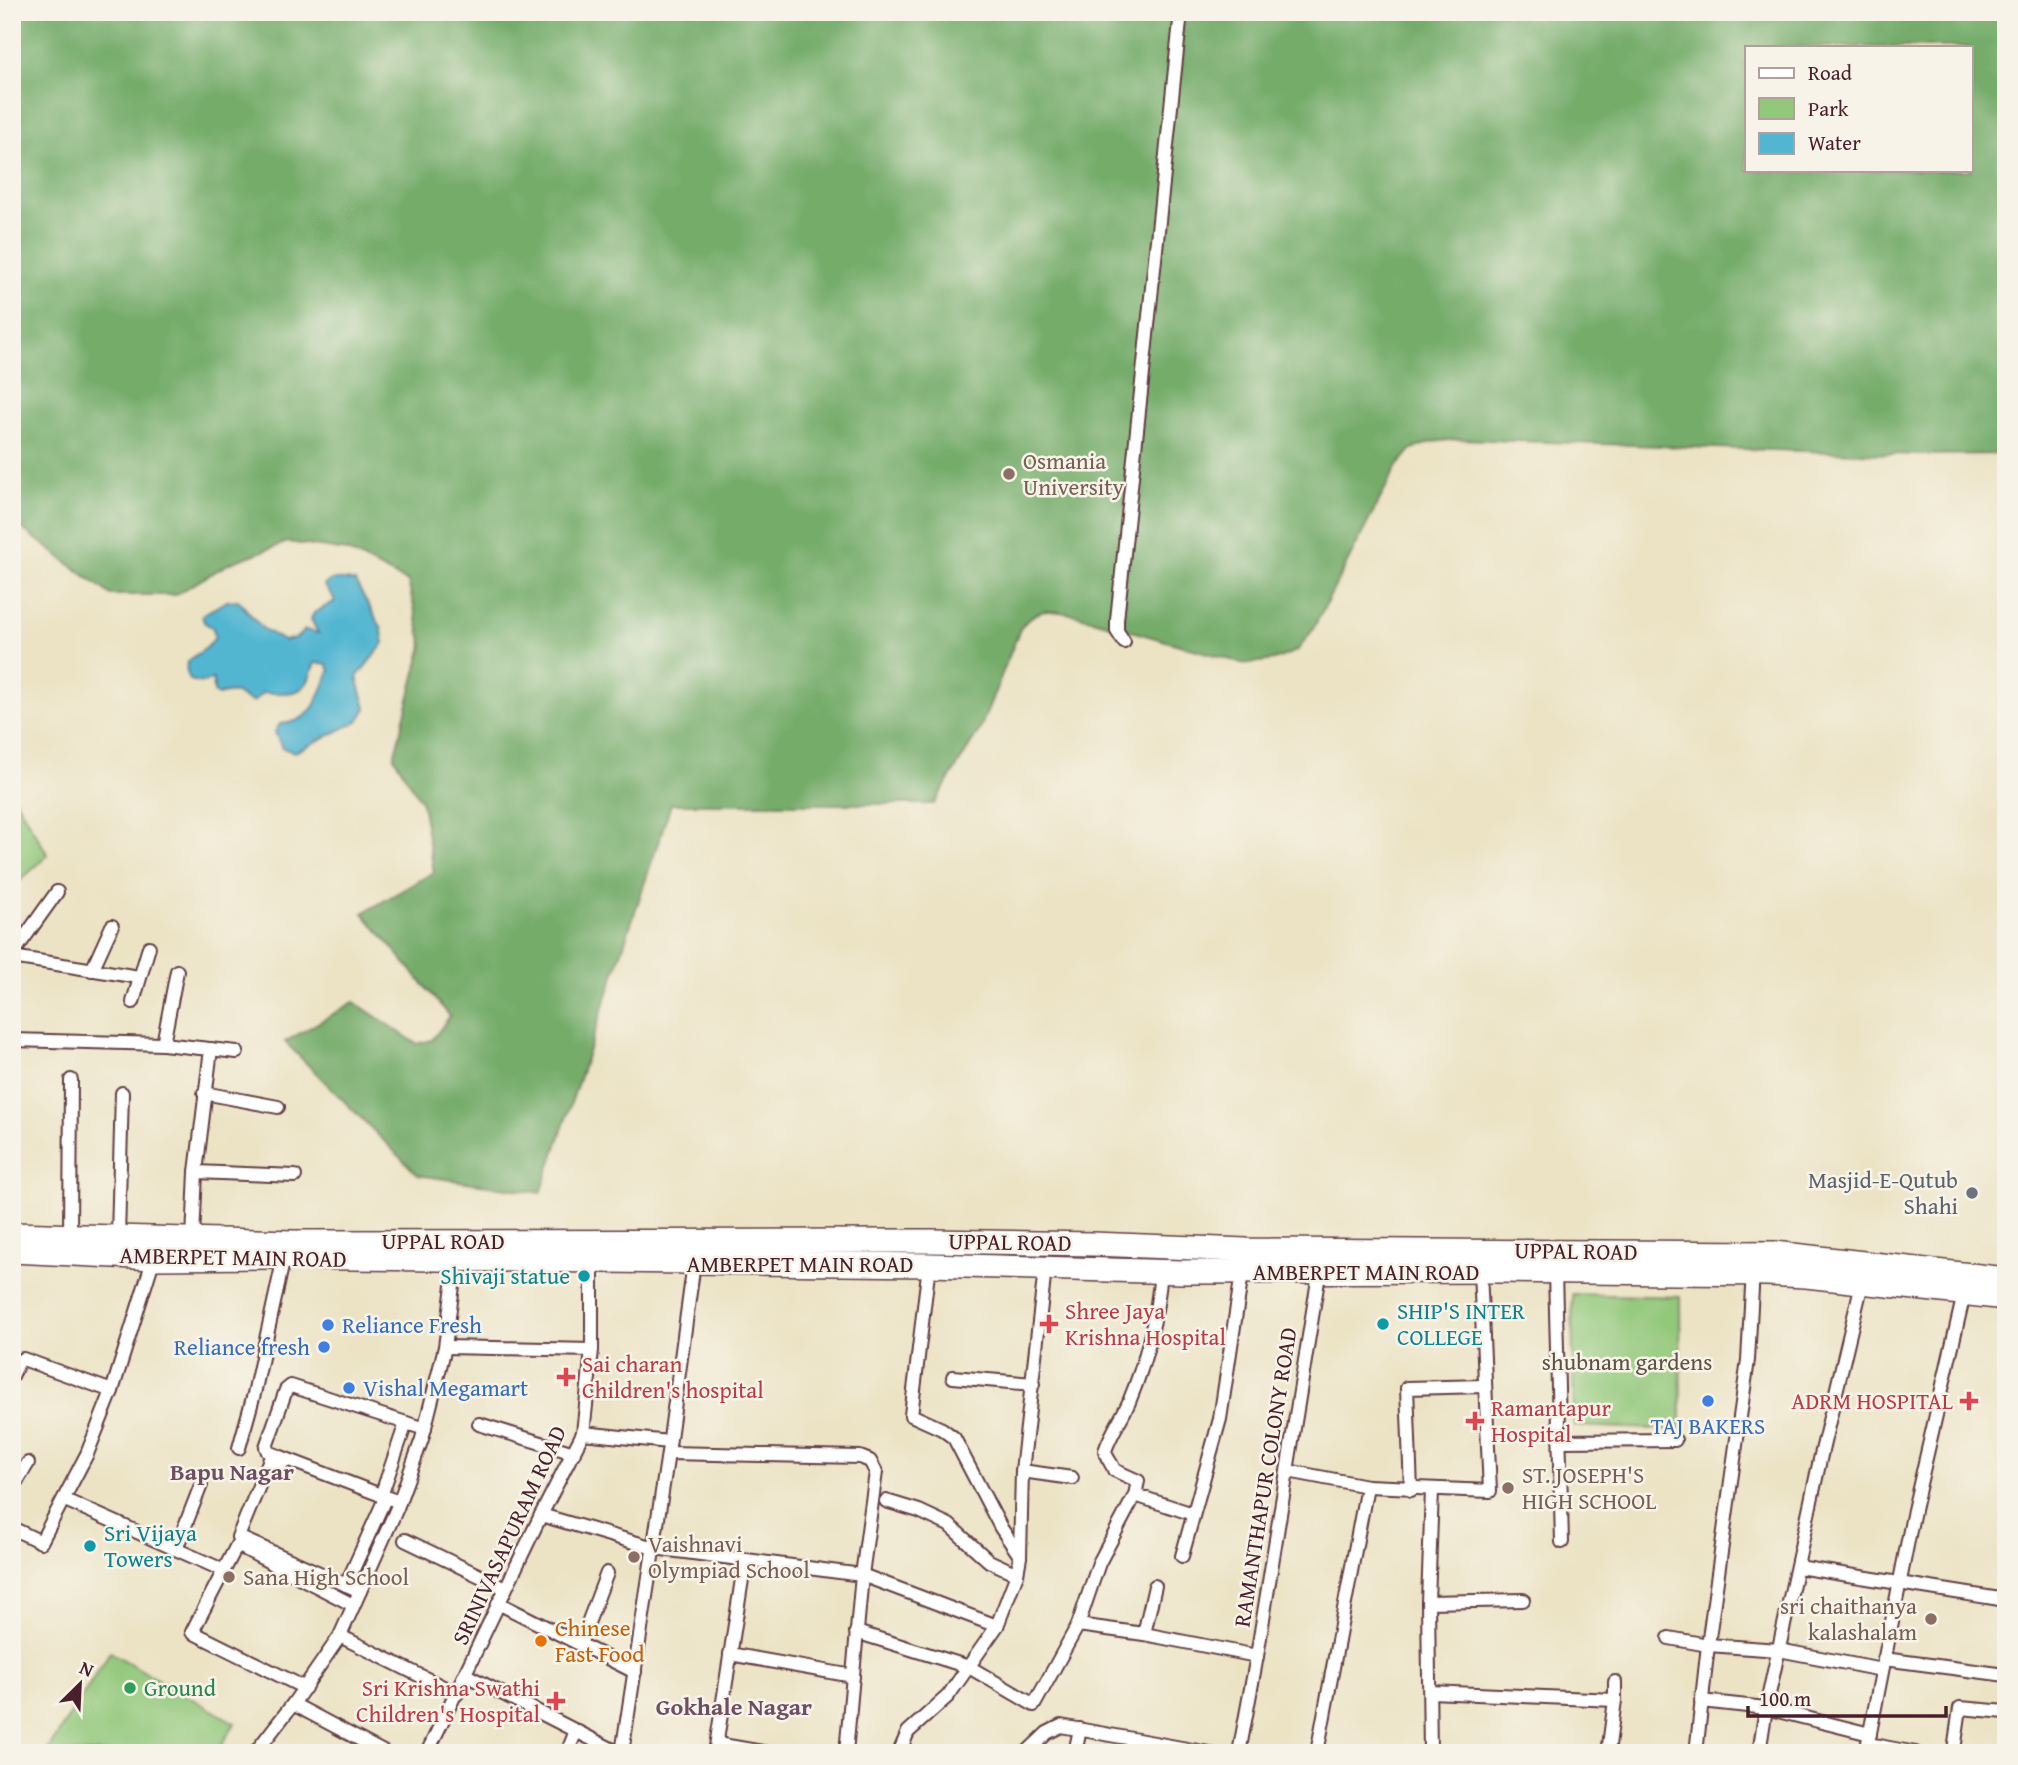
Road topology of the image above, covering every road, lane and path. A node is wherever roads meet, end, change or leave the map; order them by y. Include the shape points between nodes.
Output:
1 (1181, 12) edge
2 (1124, 642) dead end
3 (57, 892) dead end
4 (112, 926) dead end
5 (149, 947) dead end
6 (12, 956) edge
7 (92, 970) junction
8 (177, 971) dead end
9 (139, 977) junction
10 (133, 1002) dead end
11 (12, 1040) edge
12 (163, 1044) junction
13 (211, 1049) junction
14 (237, 1052) dead end
15 (71, 1080) dead end
16 (122, 1093) dead end
17 (204, 1093) junction
18 (278, 1107) dead end
19 (196, 1172) junction
20 (295, 1176) dead end
21 (12, 1234) edge
22 (70, 1235) junction
23 (118, 1236) junction
24 (193, 1239) junction
25 (156, 1248) junction
26 (457, 1250) junction
27 (12, 1251) edge
28 (592, 1251) junction
29 (284, 1257) junction
30 (1320, 1262) junction
31 (694, 1263) junction
32 (1753, 1264) junction
33 (929, 1265) junction
34 (1045, 1269) junction
35 (1480, 1271) junction
36 (1161, 1272) junction
37 (1555, 1272) junction
38 (1242, 1273) junction
39 (2006, 1279) edge
40 (1862, 1283) junction
41 (1964, 1294) junction
42 (2006, 1298) edge
43 (444, 1347) junction
44 (592, 1350) junction
45 (12, 1376) edge
46 (953, 1377) dead end
47 (1033, 1384) junction
48 (1485, 1385) junction
49 (112, 1391) junction
50 (406, 1423) junction
51 (479, 1424) dead end
52 (425, 1429) junction
53 (583, 1433) junction
54 (1675, 1440) dead end
55 (1560, 1441) junction
56 (239, 1448) dead end
57 (669, 1448) junction
58 (574, 1453) junction
59 (28, 1463) dead end
60 (1022, 1471) junction
61 (1288, 1471) junction
62 (1072, 1478) dead end
63 (201, 1485) dead end
64 (1367, 1486) junction
65 (12, 1489) edge
66 (1411, 1490) junction
67 (1432, 1490) junction
68 (1135, 1495) junction
69 (382, 1499) junction
70 (65, 1500) junction
71 (886, 1501) dead end
72 (398, 1505) junction
73 (1193, 1514) junction
74 (541, 1515) junction
75 (12, 1528) edge
76 (405, 1540) dead end
77 (1562, 1542) dead end
78 (654, 1548) junction
79 (176, 1549) junction
80 (1182, 1556) dead end
81 (1020, 1557) junction
82 (745, 1560) junction
83 (216, 1567) dead end
84 (1798, 1567) junction
85 (607, 1573) dead end
86 (1017, 1574) junction
87 (862, 1575) junction
88 (1898, 1584) junction
89 (346, 1585) junction
90 (1154, 1586) dead end
91 (505, 1588) junction
92 (360, 1591) junction
93 (1523, 1600) dead end
94 (2006, 1600) edge
95 (1428, 1602) junction
96 (498, 1603) junction
97 (354, 1605) junction
98 (1078, 1625) junction
99 (996, 1626) junction
100 (856, 1632) junction
101 (1144, 1634) junction
102 (340, 1636) junction
103 (1669, 1638) dead end
104 (580, 1644) junction
105 (1708, 1645) junction
106 (1779, 1650) junction
107 (730, 1654) junction
108 (1257, 1656) junction
109 (1883, 1665) junction
110 (969, 1667) junction
111 (635, 1672) junction
112 (466, 1675) junction
113 (2006, 1675) edge
114 (853, 1676) junction
115 (1615, 1682) dead end
116 (305, 1688) junction
117 (1430, 1692) junction
118 (457, 1694) junction
119 (1615, 1700) junction
120 (1701, 1701) junction
121 (293, 1704) junction
122 (1766, 1708) junction
123 (2006, 1712) edge
124 (1080, 1729) junction
125 (576, 1731) junction
126 (1868, 1744) edge
127 (716, 1749) edge
128 (1183, 1750) edge
129 (255, 1753) edge
130 (385, 1753) edge
131 (427, 1753) edge
132 (567, 1753) edge
133 (620, 1753) edge
134 (768, 1753) edge
135 (846, 1753) edge
136 (900, 1753) edge
137 (1026, 1753) edge
138 (1075, 1753) edge
139 (1209, 1753) edge
140 (1239, 1753) edge
141 (1317, 1753) edge
142 (1430, 1753) edge
143 (1608, 1753) edge
144 (1696, 1753) edge
145 (1759, 1753) edge
146 (1916, 1753) edge
147 (1956, 1753) edge

1 - 2 street via 1117,620
3 - 6 street
4 - 7 street
5 - 9 street
6 - 7 street
7 - 9 street
8 - 12 street
9 - 10 street
11 - 12 street
12 - 13 street
13 - 14 street
13 - 17 street
15 - 22 street
16 - 23 street
17 - 18 street
17 - 19 street
19 - 20 street
19 - 24 street
21 - 22 highway, UPPAL ROAD
22 - 23 highway, UPPAL ROAD
23 - 25 highway, UPPAL ROAD
24 - 25 highway, UPPAL ROAD
24 - 26 highway, UPPAL ROAD
25 - 27 highway, AMBERPET MAIN ROAD
25 - 29 highway, AMBERPET MAIN ROAD
25 - 49 street
26 - 28 highway, AMBERPET MAIN ROAD
26 - 29 highway, AMBERPET MAIN ROAD
26 - 43 street
28 - 30 highway, UPPAL ROAD via 932,1241
28 - 31 highway, AMBERPET MAIN ROAD
28 - 44 street, SRINIVASAPURAM ROAD
29 - 56 street
30 - 32 highway, UPPAL ROAD
30 - 35 highway, AMBERPET MAIN ROAD
30 - 38 highway, AMBERPET MAIN ROAD
30 - 61 street, RAMANTHAPUR COLONY ROAD
31 - 33 highway, AMBERPET MAIN ROAD
31 - 57 street
32 - 37 highway, AMBERPET MAIN ROAD
32 - 39 highway, UPPAL ROAD via 1775,1253
32 - 40 highway, AMBERPET MAIN ROAD
32 - 105 street via 1748,1360
33 - 34 highway, AMBERPET MAIN ROAD
33 - 81 street via 911,1415 954,1438
34 - 36 highway, AMBERPET MAIN ROAD
34 - 47 street
35 - 37 highway, AMBERPET MAIN ROAD
35 - 48 street
36 - 38 highway, AMBERPET MAIN ROAD
36 - 68 street via 1157,1308 1135,1387 1105,1451 1114,1471 1138,1481
37 - 55 street
38 - 73 street via 1220,1419
40 - 41 highway, AMBERPET MAIN ROAD
40 - 84 street
41 - 42 highway, AMBERPET MAIN ROAD
41 - 88 street
43 - 44 street
43 - 52 street
44 - 53 street, SRINIVASAPURAM ROAD
45 - 49 street via 23,1359
46 - 47 street
47 - 60 street
48 - 66 street via 1408,1388
48 - 67 street via 1490,1491
49 - 70 street
50 - 52 street
50 - 69 street
50 - 69 street via 291,1386 266,1447 268,1452
51 - 58 street
52 - 72 street
53 - 57 street
53 - 58 street, SRINIVASAPURAM ROAD
54 - 55 street
55 - 77 street
57 - 78 street
57 - 87 street via 870,1461 876,1472
58 - 74 street, SRINIVASAPURAM ROAD
59 - 65 street
60 - 62 street
60 - 81 street
61 - 64 street
61 - 108 street, RAMANTHAPUR COLONY ROAD
63 - 79 street
64 - 66 street
64 - 141 street
66 - 67 street
67 - 95 street
68 - 73 street
68 - 98 street via 1099,1563
69 - 72 street
69 - 89 street
69 - 89 street via 270,1460 238,1537
70 - 75 street via 41,1542
70 - 79 street
71 - 86 street via 953,1527 987,1560
72 - 92 street
73 - 80 street
74 - 78 street
74 - 91 street, SRINIVASAPURAM ROAD
76 - 91 street
78 - 82 street
78 - 111 street
79 - 83 street
81 - 86 street
82 - 87 street
82 - 107 street
84 - 88 street
84 - 106 street
85 - 104 street
86 - 99 street
87 - 99 street
87 - 100 street
88 - 94 street
88 - 109 street
89 - 92 street
90 - 101 street
91 - 96 street, SRINIVASAPURAM ROAD
92 - 97 street
93 - 95 street
95 - 117 street
96 - 104 street
96 - 112 street, SRINIVASAPURAM ROAD
97 - 102 street
97 - 116 street via 237,1545 192,1632
98 - 101 street, RAMANTHAPUR COLONY ROAD
98 - 110 street via 1034,1706
99 - 110 street
100 - 110 street
100 - 114 street
101 - 108 street, RAMANTHAPUR COLONY ROAD
102 - 116 street
102 - 118 street
103 - 105 street
104 - 111 street
105 - 106 street
105 - 120 street
106 - 109 street
106 - 122 street
107 - 114 street
107 - 127 street
108 - 140 street
109 - 113 street
109 - 126 street
110 - 136 street via 948,1696 908,1732
111 - 133 street
112 - 118 street, SRINIVASAPURAM ROAD
112 - 125 street
114 - 135 street
115 - 119 street
116 - 121 street
117 - 119 street
117 - 142 street
118 - 131 street, SRINIVASAPURAM ROAD
119 - 143 street
120 - 122 street
120 - 144 street
121 - 129 street
121 - 130 street
122 - 126 street
122 - 145 street
123 - 147 street via 1960,1709
124 - 128 street
124 - 137 street via 1061,1726
124 - 138 street
125 - 132 street
125 - 133 street
126 - 146 street
127 - 134 street
128 - 139 street

